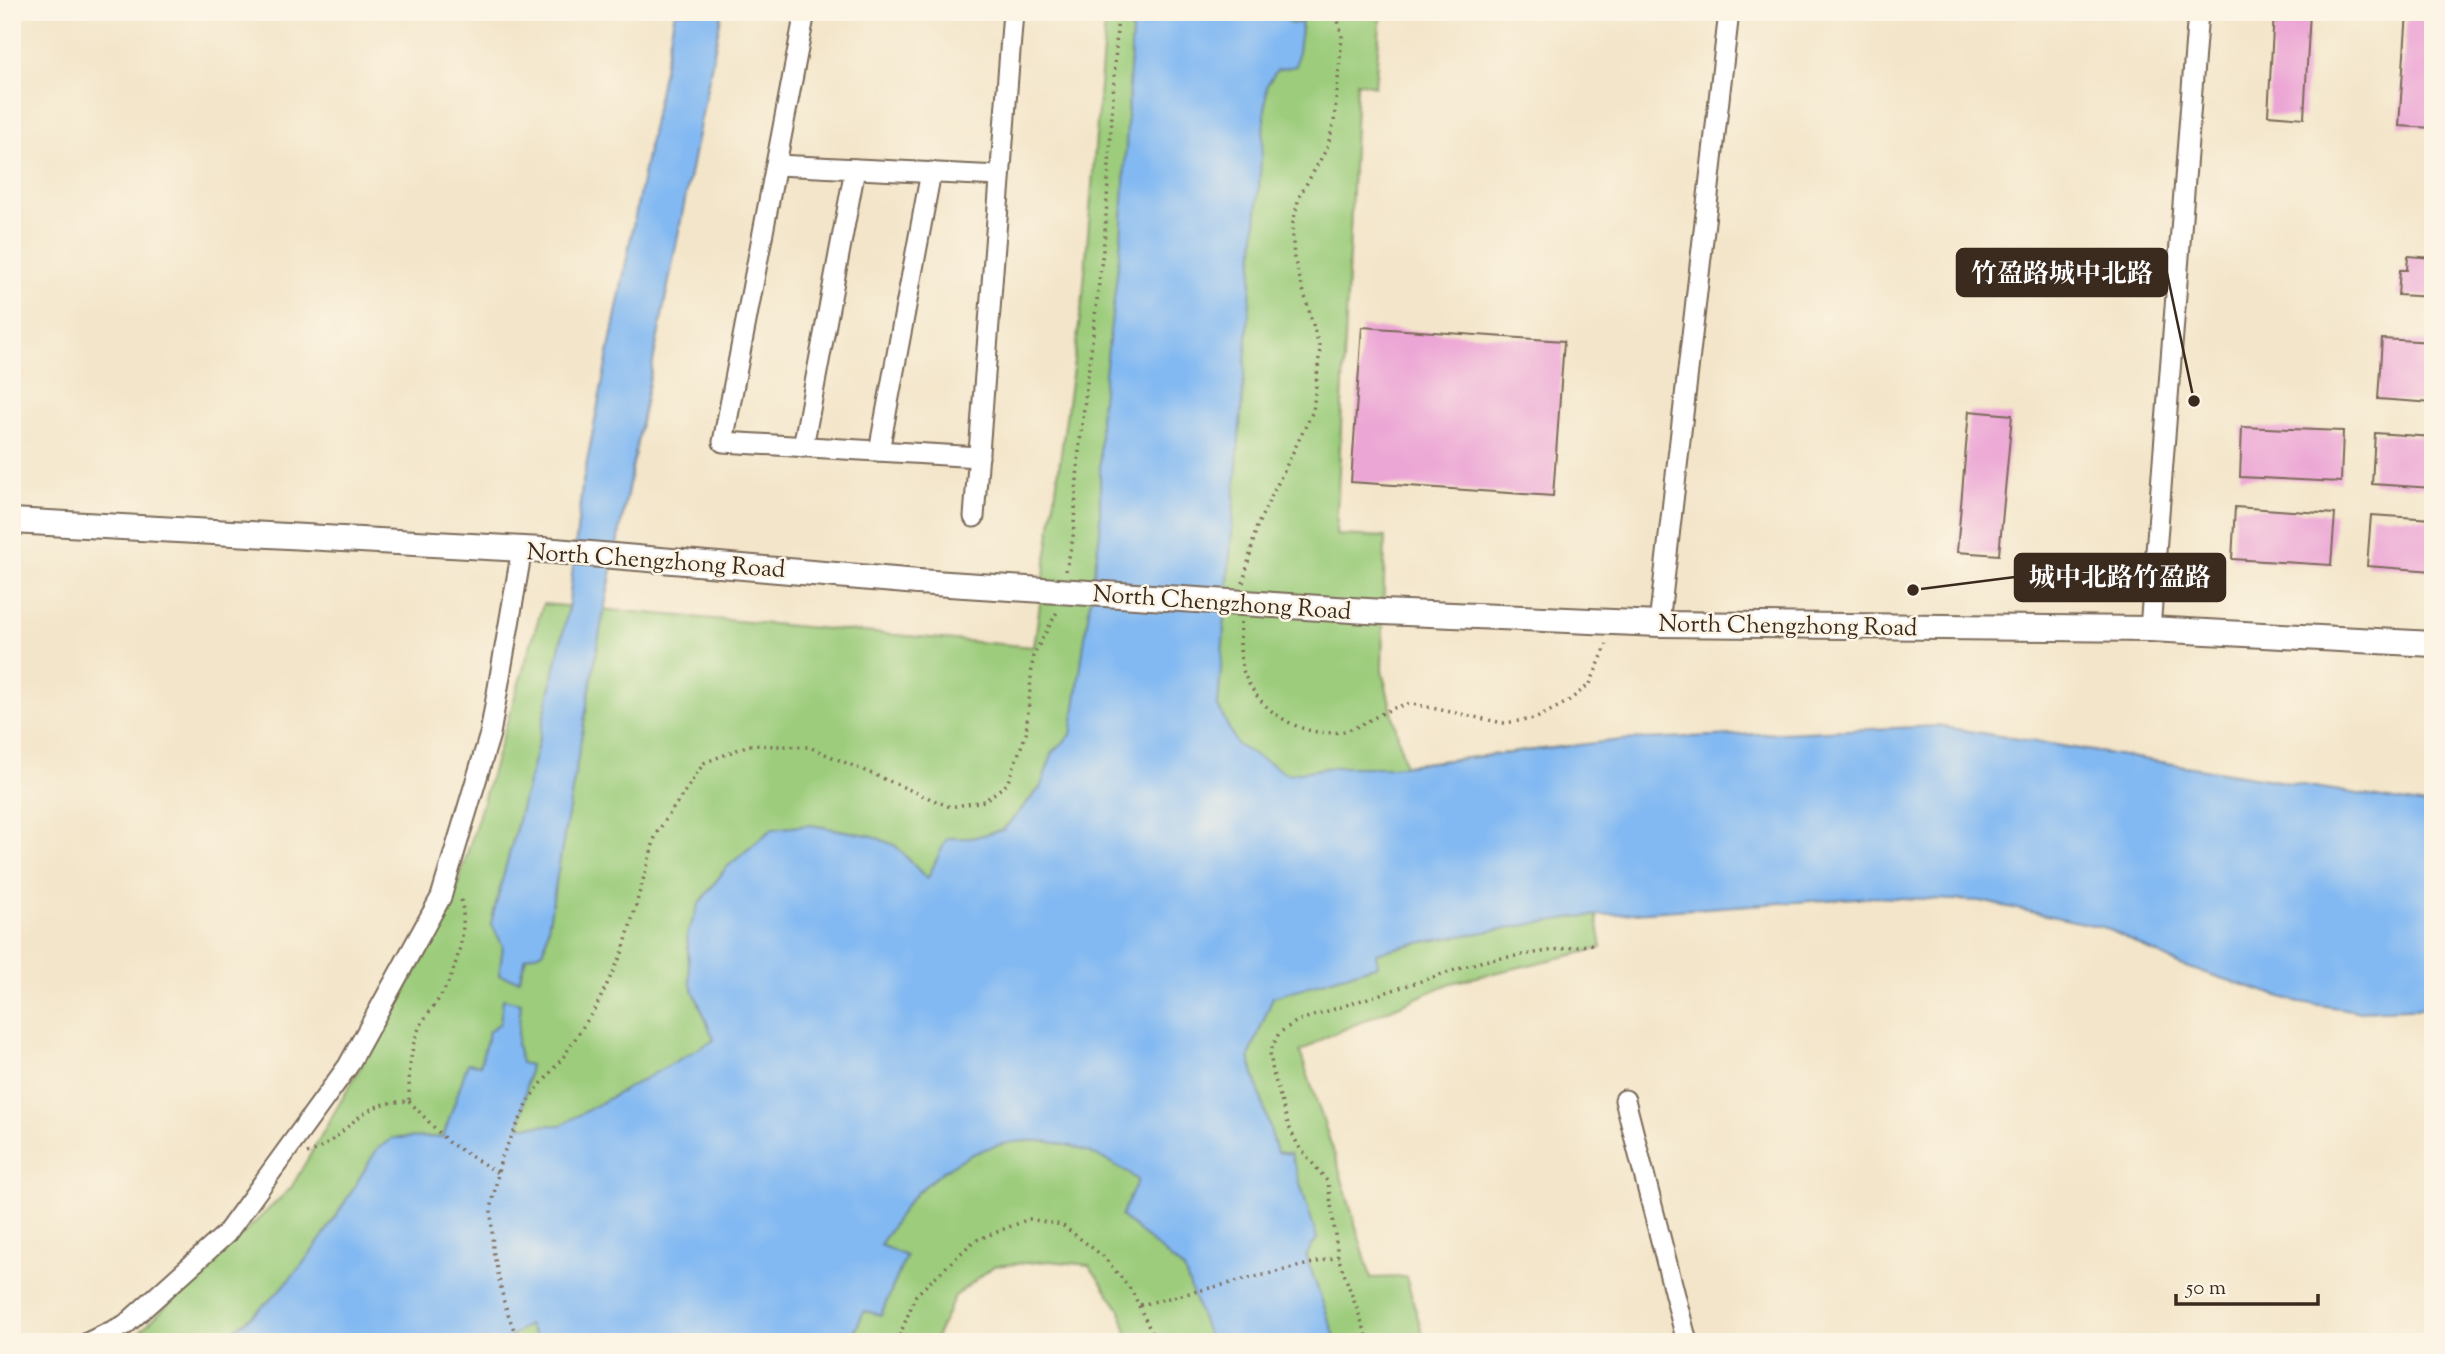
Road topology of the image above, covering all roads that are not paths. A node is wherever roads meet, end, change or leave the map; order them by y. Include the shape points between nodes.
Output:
1 (805, 12) edge
2 (1013, 12) edge
3 (1729, 12) edge
4 (2198, 12) edge
5 (777, 165) junction
6 (855, 169) junction
7 (931, 172) junction
8 (999, 176) junction
9 (803, 447) junction
10 (879, 451) junction
11 (979, 457) junction
12 (974, 517) dead end
13 (12, 521) edge
14 (533, 550) junction
15 (1659, 624) junction
16 (2150, 629) junction
17 (2433, 645) edge
18 (1625, 1100) dead end
19 (89, 1342) edge
20 (1687, 1342) edge

1 - 5 street
2 - 8 street
3 - 15 street
4 - 16 street
5 - 6 street
5 - 9 street via 723,442
6 - 7 street
6 - 9 street
7 - 8 street
7 - 10 street
8 - 11 street
9 - 10 street
10 - 11 street
11 - 12 street
13 - 14 street, North Chengzhong Road
14 - 15 street, North Chengzhong Road, bridge via 918,582 1383,612
14 - 19 street via 490,734 441,898 348,1066 226,1234 125,1325
15 - 16 street, North Chengzhong Road
16 - 17 street, North Chengzhong Road
18 - 20 street

